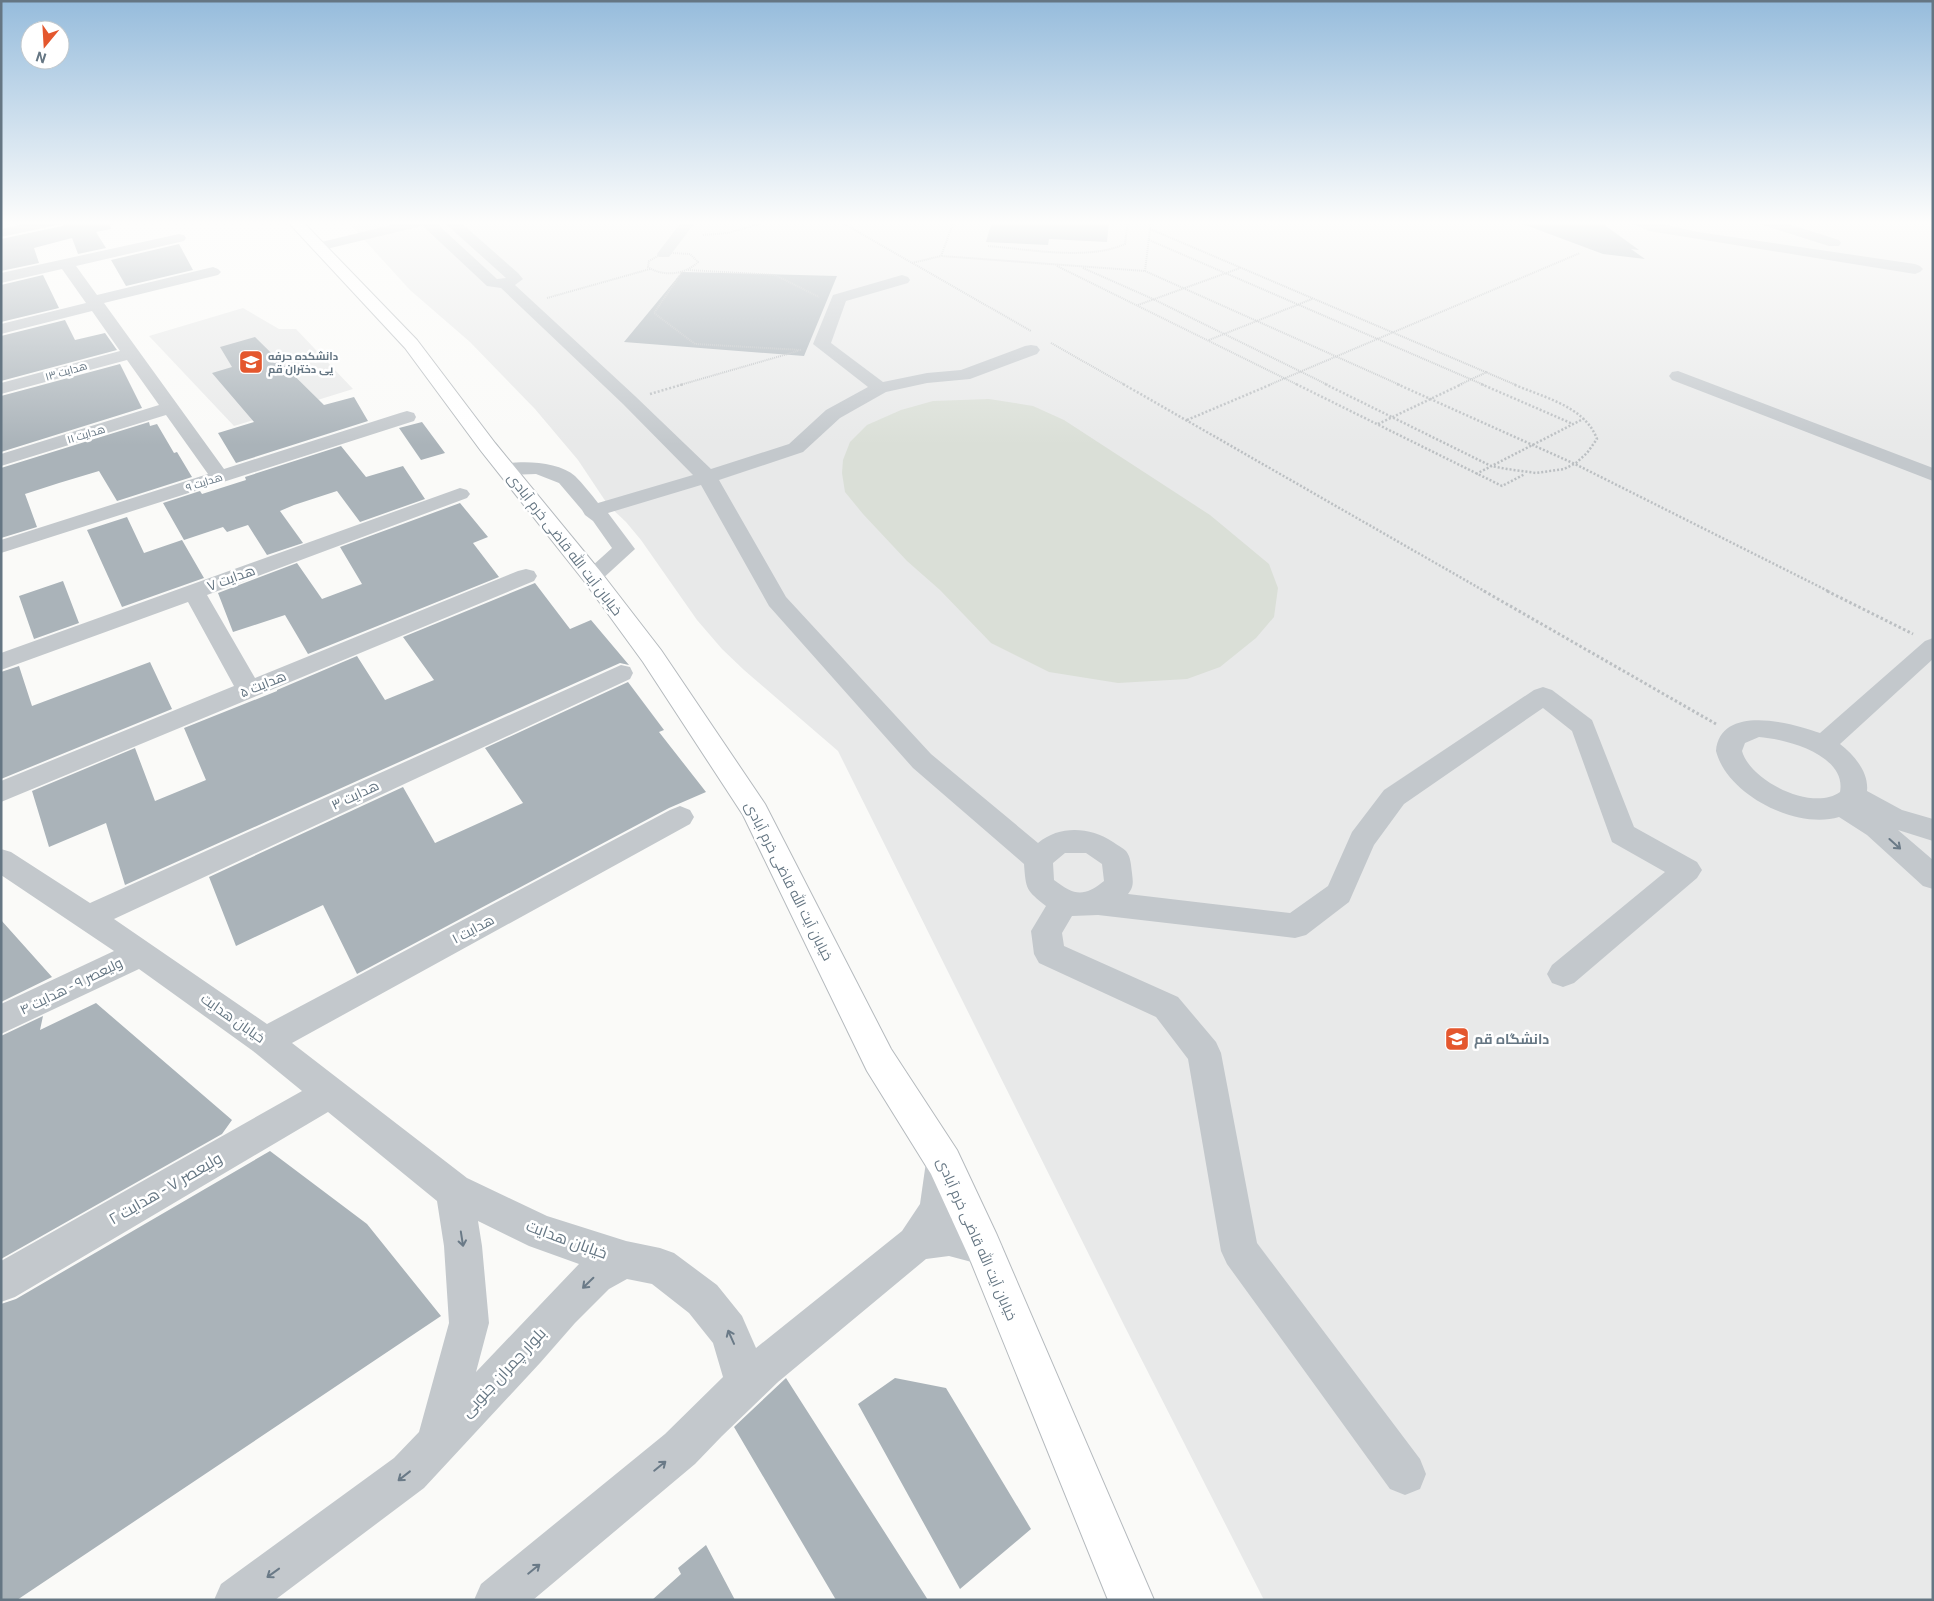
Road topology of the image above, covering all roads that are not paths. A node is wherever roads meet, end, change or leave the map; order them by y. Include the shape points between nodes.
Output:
1 (90, 296) edge
2 (123, 296) edge
3 (365, 296) edge
4 (517, 296) edge
5 (848, 296) edge
6 (95, 303) junction
7 (1, 330) edge
8 (1037, 341) road end
9 (131, 353) junction
10 (1678, 376) dead end
11 (880, 388) junction
12 (1, 389) edge
13 (170, 408) junction
14 (407, 417) dead end
15 (1, 460) edge
16 (506, 469) junction
17 (1933, 475) edge
18 (220, 477) junction
19 (707, 477) junction
20 (460, 494) dead end
21 (592, 511) junction
22 (1, 547) edge
23 (526, 576) dead end
24 (592, 576) junction
25 (194, 592) junction
26 (1924, 640) edge
27 (1, 662) edge
28 (621, 673) dead end
29 (249, 690) junction
30 (1822, 746) junction
31 (1, 792) edge
32 (1847, 800) junction
33 (680, 817) dead end
34 (1933, 830) edge
35 (1038, 859) junction
36 (1, 860) edge
37 (1933, 878) edge
38 (1081, 904) junction
39 (89, 917) junction
40 (140, 953) junction
41 (1563, 974) dead end
42 (1, 1020) edge
43 (265, 1041) junction
44 (329, 1093) junction
45 (944, 1162) junction
46 (454, 1191) junction
47 (915, 1244) junction
48 (983, 1246) junction
49 (626, 1260) junction
50 (1, 1283) edge
51 (745, 1383) junction
52 (436, 1445) junction
53 (1405, 1474) dead end
54 (237, 1600) edge
55 (497, 1600) edge
56 (1131, 1600) edge

1 - 6 street
2 - 6 street
3 - 16 main road, خیابان آیت الله قاضی خرم آبادی via 411,344
4 - 19 street
5 - 11 street via 840,298 822,344
6 - 7 street
6 - 9 street
8 - 11 street via 964,375 927,378
9 - 12 street, هدایت ۱۳
9 - 13 street
10 - 17 street
11 - 19 street via 833,414 796,448
13 - 15 street, هدایت ۱۱
13 - 18 street
14 - 18 street, هدایت ۹
16 - 21 street via 539,468 566,479
16 - 24 main road, خیابان آیت الله قاضی خرم آبادی
18 - 22 street, هدایت ۹
19 - 21 street
19 - 35 street via 777,601 922,761
20 - 25 street, هدایت ۷
21 - 24 street via 624,549
23 - 29 street, هدایت ۵
24 - 45 main road, خیابان آیت الله قاضی خرم آبادی via 652,656 755,812 879,1060
25 - 27 street, هدایت ۷
25 - 29 street
26 - 30 street
28 - 39 street, هدایت ۳
29 - 31 street, هدایت ۵
30 - 32 street via 1845,765 1853,780
30 - 32 street via 1790,732 1759,728 1736,735 1730,743 1729,753 1742,776 1772,797 1810,808 1827,809
32 - 34 street
32 -> 37 street
33 - 43 street, هدایت ۱
35 - 38 street via 1040,885
35 - 38 street via 1059,842 1091,842 1116,859 1119,885
36 - 39 street, خیابان هدایت
38 - 41 street via 1295,926 1339,894 1362,840 1394,796 1544,696 1583,726 1622,834 1687,870
38 - 53 street via 1046,931 1050,954 1168,1007 1204,1053 1240,1251
39 - 40 street, خیابان هدایت
40 - 42 street, ولیعصر ۹ - هدایت ۴
40 - 43 street, خیابان هدایت
43 - 44 street, خیابان هدایت
44 - 46 street, خیابان هدایت
44 - 50 street, ولیعصر ۷ - هدایت ۲
45 - 47 street via 938,1208 931,1224
45 - 48 main road, خیابان آیت الله قاضی خرم آبادی
46 - 49 street, خیابان هدایت via 542,1233
46 -> 52 street via 463,1246 469,1323
47 - 48 street via 935,1237 956,1238
47 - 51 street
48 - 56 main road, خیابان آیت الله قاضی خرم آبادی
51 -> 49 street via 728,1330 703,1299 660,1267
49 -> 52 street, بلوار چمران جنوبی via 595,1275
55 -> 51 street via 680,1449
52 -> 54 street, بلوار چمران جنوبی via 409,1472

